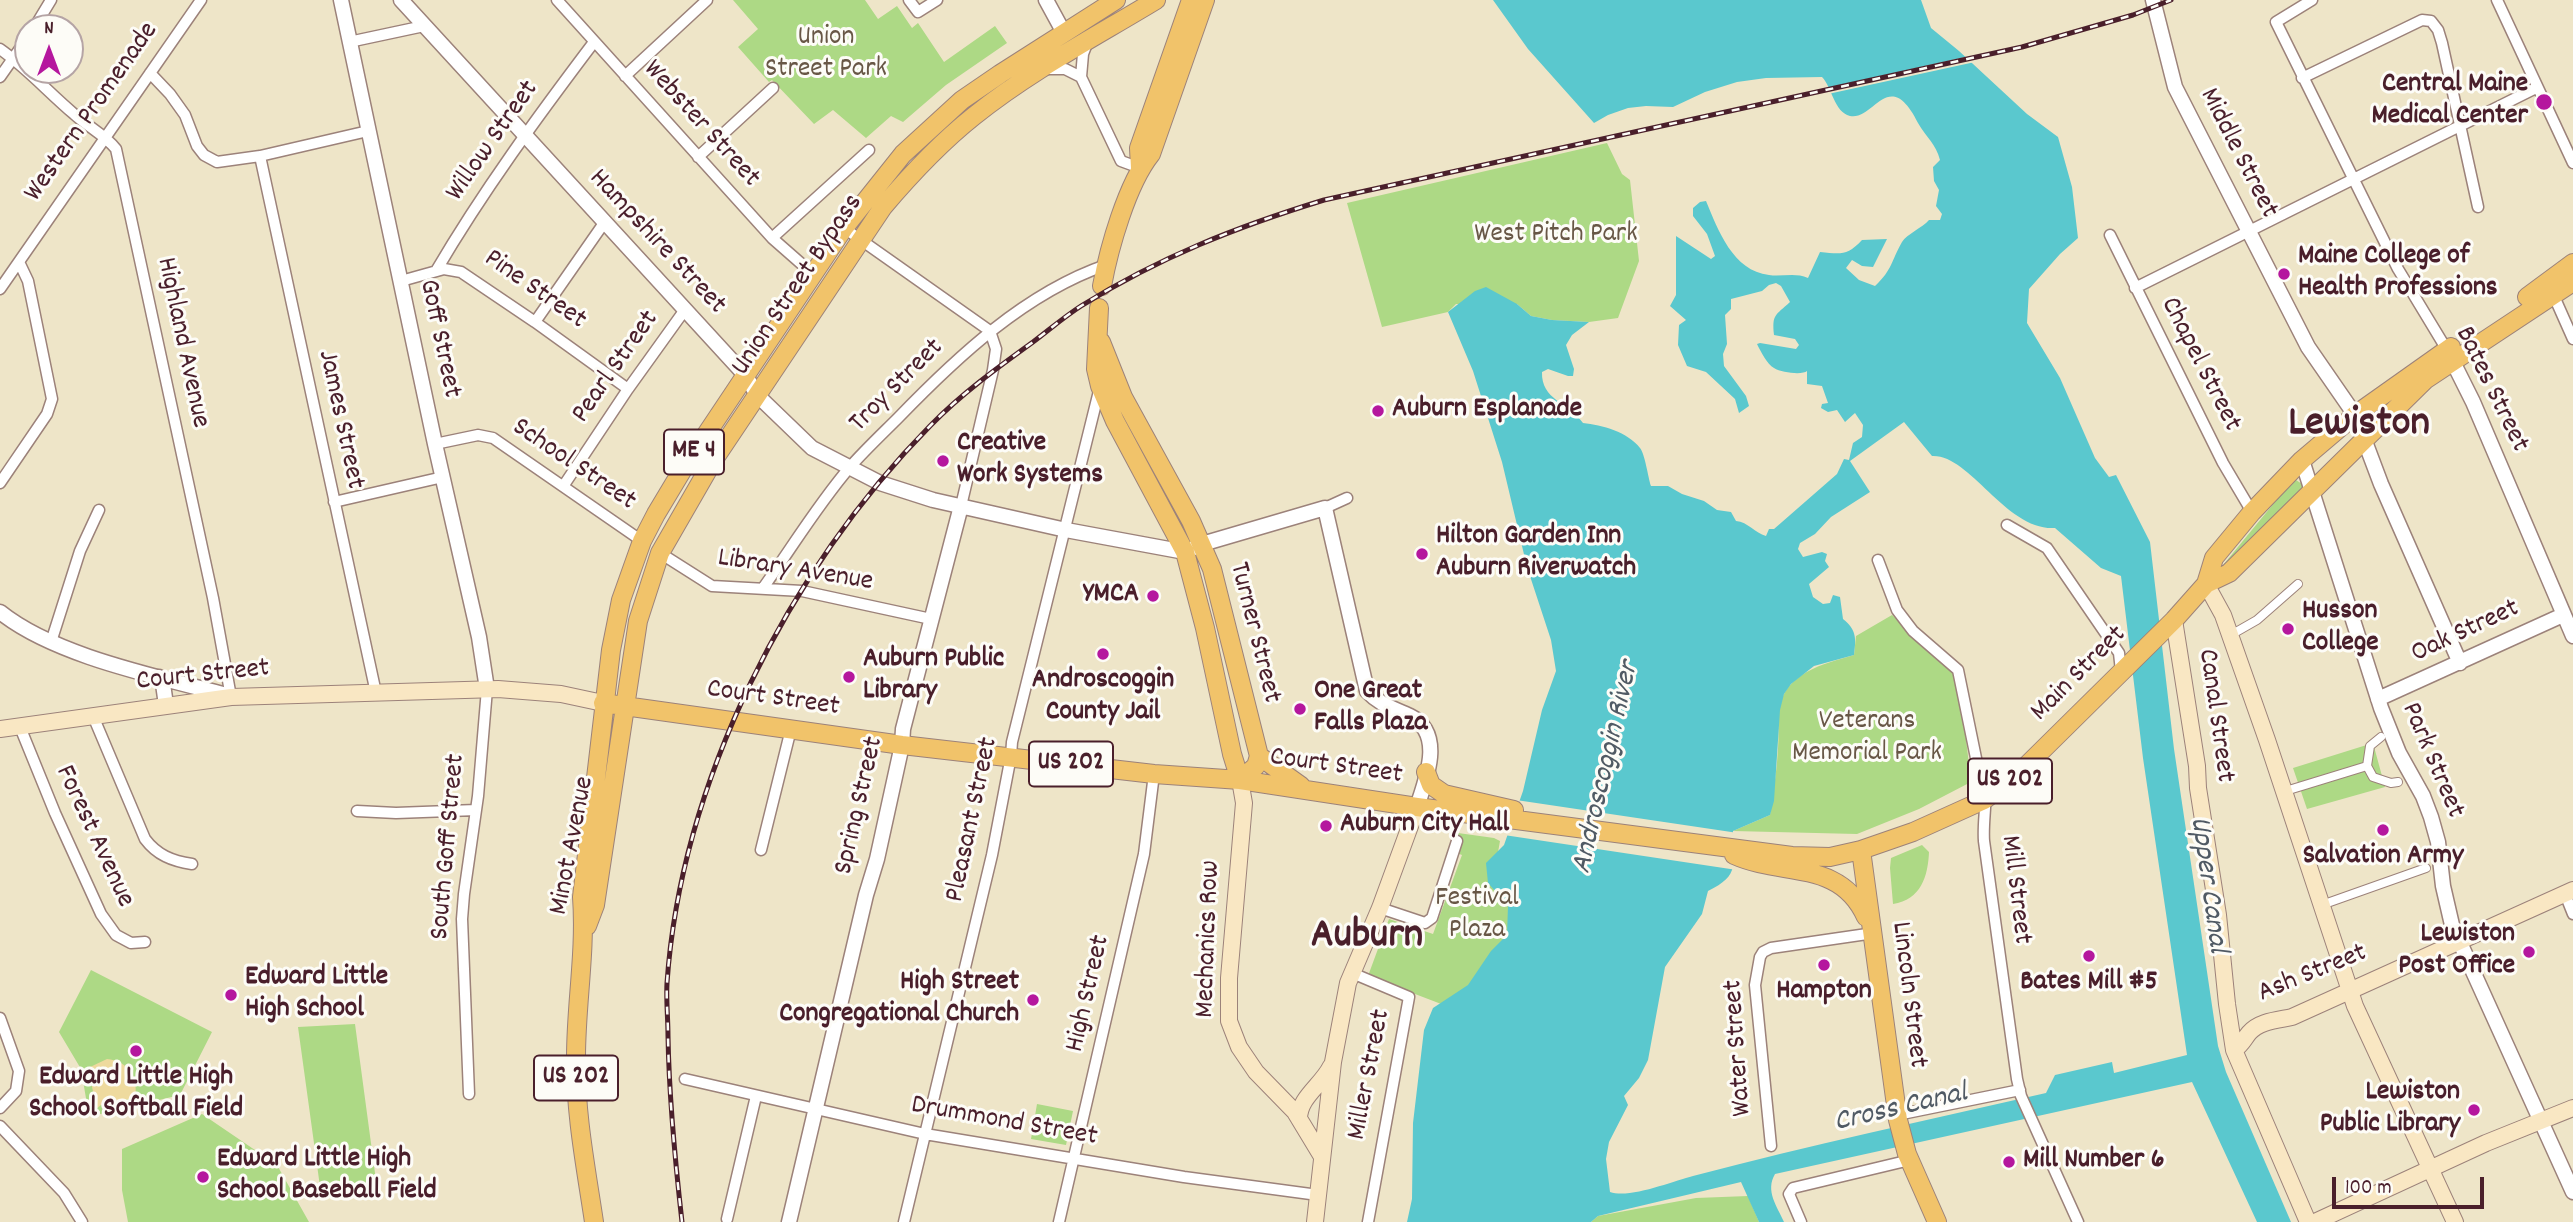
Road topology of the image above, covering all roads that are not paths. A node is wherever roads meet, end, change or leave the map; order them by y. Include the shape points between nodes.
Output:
1 (201, 0) edge
2 (341, 0) edge
3 (401, 0) edge
4 (557, 0) edge
5 (708, 0) edge
6 (909, 0) edge
7 (937, 0) edge
8 (1046, 0) edge
9 (1116, 0) edge
10 (1156, 0) edge
11 (2153, 0) edge
12 (2312, 0) edge
13 (2497, 0) edge
14 (1198, 3) edge
15 (424, 26) junction
16 (1064, 33) junction
17 (1088, 41) junction
18 (349, 42) junction
19 (594, 42) junction
20 (0, 49) edge
21 (14, 59) joint
22 (1044, 69) junction
23 (150, 74) junction
24 (625, 76) junction
25 (1081, 76) junction
26 (0, 77) edge
27 (2302, 78) junction
28 (41, 84) edge
29 (773, 88) dead end
30 (2536, 88) junction
31 (2461, 123) junction
32 (368, 131) junction
33 (525, 136) junction
34 (104, 138) junction
35 (869, 150) dead end
36 (260, 156) junction
37 (698, 157) junction
38 (2573, 163) edge
39 (1140, 168) junction
40 (2353, 177) junction
41 (2478, 207) dead end
42 (604, 223) junction
43 (844, 228) junction
44 (2249, 231) junction
45 (2110, 235) dead end
46 (772, 238) junction
47 (861, 239) junction
48 (19, 262) junction
49 (2573, 263) edge
50 (1106, 265) junction
51 (436, 271) junction
52 (813, 274) junction
53 (401, 281) junction
54 (2573, 282) edge
55 (1102, 286) dead end
56 (2135, 288) junction
57 (0, 289) edge
58 (2553, 295) junction
59 (1099, 308) dead end
60 (684, 311) junction
61 (536, 322) junction
62 (990, 331) junction
63 (1098, 335) junction
64 (2573, 339) edge
65 (2449, 356) junction
66 (746, 376) junction
67 (1101, 386) junction
68 (628, 389) junction
69 (757, 395) junction
70 (2355, 415) junction
71 (2362, 439) junction
72 (435, 444) junction
73 (2302, 460) junction
74 (849, 468) junction
75 (443, 477) junction
76 (0, 483) edge
77 (564, 485) junction
78 (2312, 490) junction
79 (1347, 498) dead end
80 (334, 502) junction
81 (961, 506) junction
82 (1325, 508) junction
83 (99, 510) dead end
84 (2252, 512) junction
85 (2007, 525) dead end
86 (1066, 530) junction
87 (642, 541) junction
88 (1193, 548) junction
89 (660, 553) junction
90 (1878, 559) dead end
91 (2207, 584) junction
92 (2298, 584) dead end
93 (763, 588) junction
94 (0, 612) edge
95 (2568, 613) edge
96 (931, 619) junction
97 (2168, 626) junction
98 (2229, 636) junction
99 (2573, 636) edge
100 (51, 642) junction
101 (2460, 663) junction
102 (2124, 668) junction
103 (159, 677) junction
104 (487, 689) junction
105 (376, 693) junction
106 (231, 696) junction
107 (2378, 699) junction
108 (603, 702) junction
109 (166, 705) junction
110 (624, 705) junction
111 (93, 716) junction
112 (20, 727) junction
113 (0, 729) edge
114 (791, 729) junction
115 (2381, 737) dead end
116 (1430, 740) junction
117 (902, 745) junction
118 (1012, 756) junction
119 (1259, 756) junction
120 (2367, 766) junction
121 (1426, 772) junction
122 (1154, 774) junction
123 (1240, 780) junction
124 (2398, 782) dead end
125 (2292, 789) dead end
126 (1307, 790) junction
127 (1984, 800) junction
128 (1417, 807) junction
129 (1489, 809) junction
130 (476, 810) junction
131 (356, 811) dead end
132 (1621, 832) joint
133 (1457, 841) dead end
134 (761, 850) dead end
135 (1861, 850) junction
136 (1766, 859) junction
137 (192, 864) dead end
138 (2426, 868) dead end
139 (2569, 892) edge
140 (2330, 902) dead end
141 (1380, 908) junction
142 (2573, 914) edge
143 (585, 933) junction
144 (1874, 933) junction
145 (2458, 941) junction
146 (145, 942) dead end
147 (1352, 973) junction
148 (2349, 990) junction
149 (0, 1018) edge
150 (2234, 1050) junction
151 (1333, 1062) junction
152 (685, 1079) dead end
153 (2020, 1093) junction
154 (469, 1094) dead end
155 (756, 1096) junction
156 (0, 1108) edge
157 (2573, 1108) edge
158 (816, 1109) junction
159 (1898, 1117) junction
160 (1299, 1119) junction
161 (1326, 1120) junction
162 (2539, 1122) junction
163 (0, 1126) edge
164 (925, 1134) junction
165 (1771, 1146) dead end
166 (1321, 1155) junction
167 (1909, 1157) junction
168 (1073, 1159) junction
169 (2430, 1168) junction
170 (2573, 1192) edge
171 (1318, 1195) junction
172 (727, 1219) dead end
173 (82, 1222) edge
174 (594, 1222) edge
175 (789, 1222) edge
176 (904, 1222) edge
177 (1059, 1222) edge
178 (1315, 1222) edge
179 (1368, 1222) edge
180 (1801, 1222) edge
181 (1937, 1222) edge
182 (2078, 1222) edge
183 (2308, 1222) edge
184 (2315, 1222) edge
185 (2455, 1222) edge

1 - 23 street, Western Promenade
2 - 18 street, Goff Street
3 - 15 street, Hampshire Street
4 - 19 street, Webster Street
5 - 24 street
6 - 7 street via 918,12
8 - 16 street
9 - 16 highway, Union Street Bypass / ME 4
10 - 17 highway, Union Street Bypass / ME 4
11 - 44 street, Middle Street via 2175,87
12 - 27 street, Bates Street via 2276,22
13 - 30 street
14 - 39 highway via 1139,148
15 - 18 street
15 - 33 street, Hampshire Street
16 - 43 highway, Union Street Bypass / ME 4 via 932,125
17 - 22 highway, Union Street Bypass / ME 4
17 - 25 street
18 - 32 street, Goff Street
19 - 24 street, Webster Street
19 - 33 street, Willow Street
20 - 21 street, Highland Avenue
21 - 26 street
22 - 25 street via 1065,69
22 - 47 highway, Union Street Bypass / ME 4 via 939,146 883,207
23 - 34 street, Western Promenade
23 - 36 street via 170,94 204,155 223,162
24 - 37 street, Webster Street
25 - 39 street via 1121,161
27 - 31 street via 2429,20 2440,36
27 - 40 street, Bates Street
28 - 34 street, Highland Avenue
29 - 37 street
30 - 31 street
30 - 38 street
31 - 40 street
31 - 41 street
32 - 36 street
32 - 53 street, Goff Street
33 - 42 street, Hampshire Street
33 - 51 street, Willow Street
34 - 48 street, Western Promenade
34 - 106 street, Highland Avenue via 116,149
35 - 46 street
36 - 80 street, James Street
37 - 46 street, Webster Street
39 - 50 highway
40 - 44 street
40 - 65 street, Bates Street via 2398,269
42 - 60 street, Hampshire Street
42 - 61 street
43 - 47 street
43 - 52 highway, Union Street Bypass / ME 4
44 - 56 street
44 - 70 street, Middle Street via 2308,347
45 - 56 street, Chapel Street
46 - 52 street, Webster Street
47 - 62 street
47 - 69 highway, Union Street Bypass / ME 4
48 - 57 street, Western Promenade
48 - 76 street via 28,281 52,399 47,414
49 - 65 highway, Main Street / US 202
50 - 55 highway
50 - 62 street, Troy Street via 1068,281
51 - 53 street, Pine Street
51 - 61 street, Pine Street via 461,272
52 - 66 highway, Union Street Bypass / ME 4
53 - 72 street, Goff Street
54 - 58 highway, Main Street / US 202
56 - 84 street, Chapel Street
58 - 64 street
58 - 65 highway, Main Street / US 202
59 - 63 highway, Turner Street
60 - 66 street, Hampshire Street
60 - 68 street, Pearl Street
61 - 68 street, Pine Street
62 - 74 street, Troy Street
62 - 81 street, Spring Street via 996,349 993,370
63 - 67 highway, Turner Street via 1096,369
63 - 88 highway, Turner Street via 1123,397 1191,521
65 - 70 highway, Main Street / US 202
65 - 71 highway, Main Street / US 202
65 - 95 street, Bates Street
66 - 69 street, Hampshire Street
66 - 87 highway, Union Street Bypass / ME 4 via 683,469
67 - 86 street, Pleasant Street
67 - 88 highway, Turner Street via 1115,421
68 - 77 street, Pearl Street
69 - 74 street, Hampshire Street via 812,448
69 - 89 highway, Union Street Bypass / ME 4 via 705,473
70 - 71 street, Middle Street
70 - 73 highway, Main Street / US 202
71 - 78 highway, Main Street / US 202
71 - 101 street, Middle Street
72 - 75 street, Goff Street
72 - 77 street, School Street via 487,436
73 - 78 street, Park Street
73 - 84 highway, Main Street / US 202
74 - 81 street, Hampshire Street via 896,489
74 - 93 street, Troy Street
75 - 80 street
75 - 104 street, Goff Street
77 - 87 street, School Street
78 - 91 highway, Main Street / US 202 via 2229,573
78 - 107 street, Park Street
79 - 82 street
80 - 105 street, James Street
81 - 86 street, Hampshire Street
81 - 96 street, Spring Street
82 - 88 street
82 - 116 street via 1367,691 1382,705 1419,722
83 - 100 street via 80,551
84 - 91 highway, Main Street / US 202 via 2214,558
85 - 102 street via 2047,548 2119,653
86 - 88 street, Hampshire Street
86 - 118 street, Pleasant Street
87 - 108 highway, Union Street Bypass / ME 4 via 621,600
88 - 119 highway, Turner Street via 1212,569
88 - 123 highway, Turner Street via 1205,628
89 - 93 street, Library Avenue via 712,586
89 - 110 highway, Union Street Bypass / ME 4 via 638,621
90 - 127 street, Mill Street via 1897,610 1913,631 1958,670 1977,763 1987,787
91 - 97 highway, Main Street / US 202
91 - 98 main road
92 - 98 street via 2258,620
93 - 96 street, Library Avenue via 802,591
94 - 100 street
95 - 99 street, Bates Street
95 - 101 street, Oak Street
96 - 117 street, Spring Street
97 - 102 highway, Main Street / US 202
97 - 150 main road, Canal Street via 2197,766
98 - 148 main road
100 - 103 street
101 - 107 street, Oak Street
102 - 127 highway, Main Street / US 202 via 2017,775
103 - 106 street
103 - 109 street
104 - 105 main road, Court Street
104 - 108 main road, Court Street
104 - 130 street, South Goff Street
105 - 106 main road, Court Street
106 - 109 main road, Court Street
107 - 145 street, Park Street via 2431,817
108 - 110 highway, Court Street / US 202
108 - 143 highway, Minot Avenue / US 202 via 585,858
109 - 111 main road, Court Street
110 - 114 highway, Court Street / US 202
110 - 143 highway, Minot Avenue / US 202 via 595,905
111 - 112 main road, Court Street
111 - 137 street via 145,839 156,852
112 - 113 main road, Court Street
112 - 146 street, Forest Avenue via 101,914 116,935 131,943
114 - 117 highway, Court Street / US 202
114 - 134 street
115 - 120 street via 2370,746
116 - 121 street via 1433,749
116 - 128 street via 1413,787
117 - 118 highway, Court Street / US 202
117 - 158 street, Spring Street
118 - 122 highway, Court Street / US 202
118 - 164 street, Pleasant Street
119 - 123 highway via 1256,766
119 - 126 highway
120 - 124 street via 2373,777
120 - 125 street
121 - 128 street
121 - 129 highway via 1439,791
122 - 123 highway, Court Street / US 202
122 - 168 street, High Street via 1144,854
123 - 126 highway, Court Street / US 202
123 - 160 main road, Mechanics Row via 1244,803 1229,1021 1256,1072
126 - 128 highway, Court Street / US 202
127 - 135 highway, Main Street / US 202
127 - 153 street, Mill Street via 1984,841
128 - 129 highway, Court Street / US 202
128 - 141 main road
129 - 132 highway, Court Street / US 202 via 1542,822
130 - 131 street
130 - 154 street, South Goff Street via 462,919
132 - 136 highway, Main Street / US 202 via 1714,845
133 - 141 street via 1432,918 1424,923
135 - 136 highway, Main Street / US 202 via 1830,857
135 - 144 highway, Lincoln Street
136 - 144 highway via 1840,883 1858,902
138 - 140 street
139 - 142 street
139 - 145 main road, Ash Street
141 - 147 main road
143 - 174 highway, US 202 via 576,1058 578,1113
144 - 159 highway, Lincoln Street
144 - 165 street, Water Street via 1766,950 1760,957 1755,985
145 - 148 main road, Ash Street
145 - 162 street, Park Street
147 - 151 main road
147 - 179 street, Miller Street via 1409,997
148 - 150 main road, Ash Street via 2291,1017 2257,1026
148 - 169 main road
149 - 156 street via 19,1071 16,1091
150 - 183 main road, Canal Street
151 - 160 main road via 1326,1077 1300,1104
151 - 161 main road
152 - 155 street, Drummond Street
153 - 159 street
153 - 182 street, Mill Street
155 - 158 street, Drummond Street
155 - 172 street
157 - 162 main road
158 - 164 street, Drummond Street
158 - 175 street, Spring Street
159 - 167 highway, Lincoln Street
160 - 161 main road
160 - 166 main road
161 - 166 main road
162 - 169 main road
162 - 170 street, Park Street
163 - 173 street via 64,1193
164 - 168 street, Drummond Street
164 - 176 street, Pleasant Street
166 - 171 main road
167 - 180 street via 1790,1192
167 - 181 highway, Lincoln Street
168 - 171 street, Drummond Street
168 - 177 street, High Street
169 - 184 main road
169 - 185 main road
171 - 178 main road

